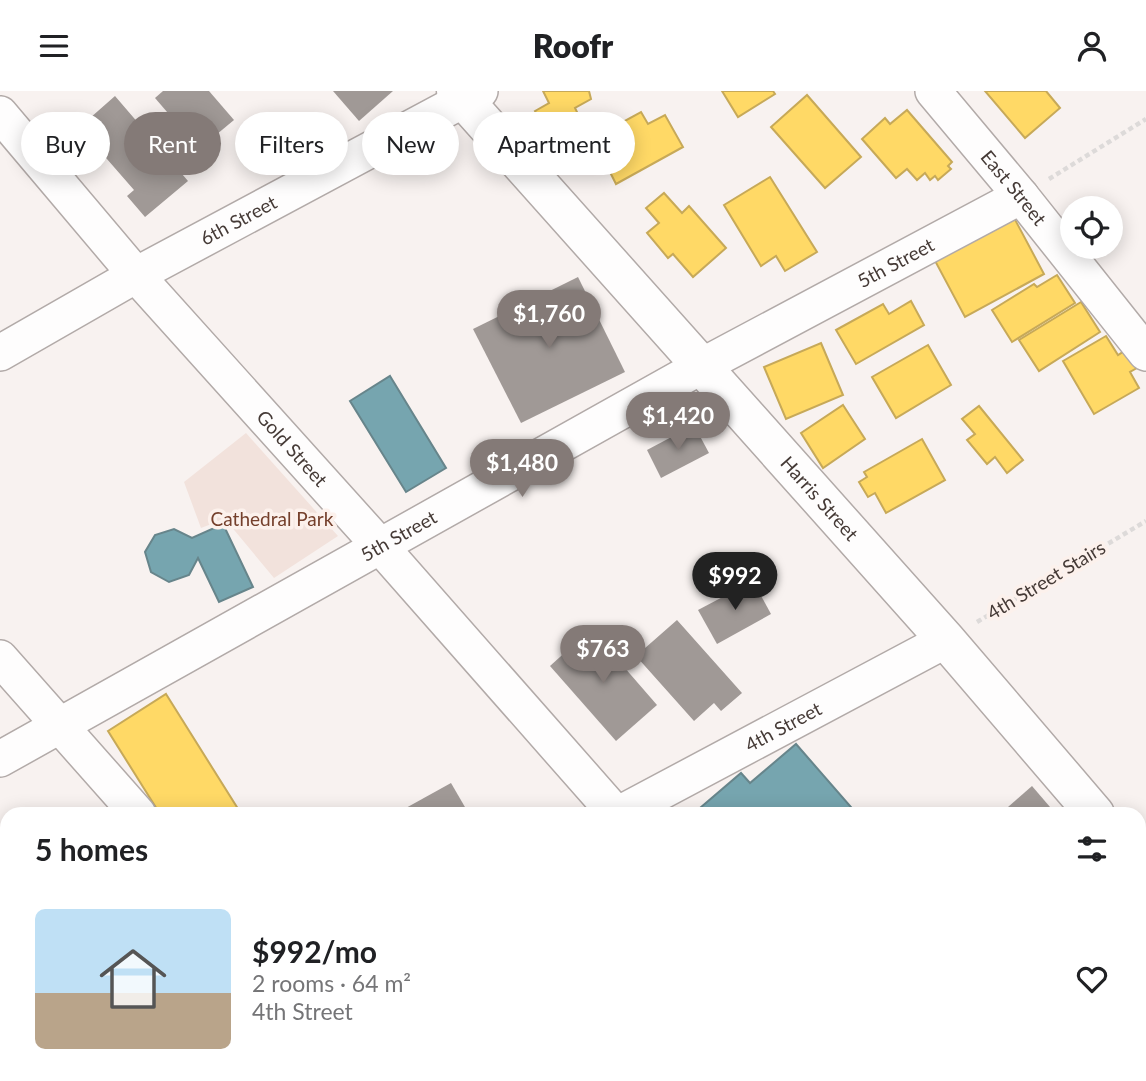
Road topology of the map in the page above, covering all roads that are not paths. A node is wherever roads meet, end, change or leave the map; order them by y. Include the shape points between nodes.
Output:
1 (933, 91) edge
2 (467, 94) edge
3 (0, 114) edge
4 (1021, 196) junction
5 (136, 275) junction
6 (0, 353) edge
7 (1146, 353) edge
8 (700, 367) junction
9 (380, 546) junction
10 (946, 640) junction
11 (0, 658) edge
12 (61, 726) junction
13 (0, 759) edge
14 (132, 807) edge
15 (612, 807) edge
16 (631, 807) edge
17 (1089, 807) edge

1 - 4 street, East Street
2 - 5 street, 6th Street
2 - 8 street, Harris Street
3 - 5 street, Gold Street
4 - 7 street, East Street
4 - 8 street, 5th Street
5 - 6 street, 6th Street
5 - 9 street, Gold Street
8 - 9 street, 5th Street
8 - 10 street, Harris Street
9 - 12 street, 5th Street
9 - 15 street, Gold Street
10 - 16 street, 4th Street
10 - 17 street, Harris Street
11 - 12 street
12 - 13 street, 5th Street
12 - 14 street

